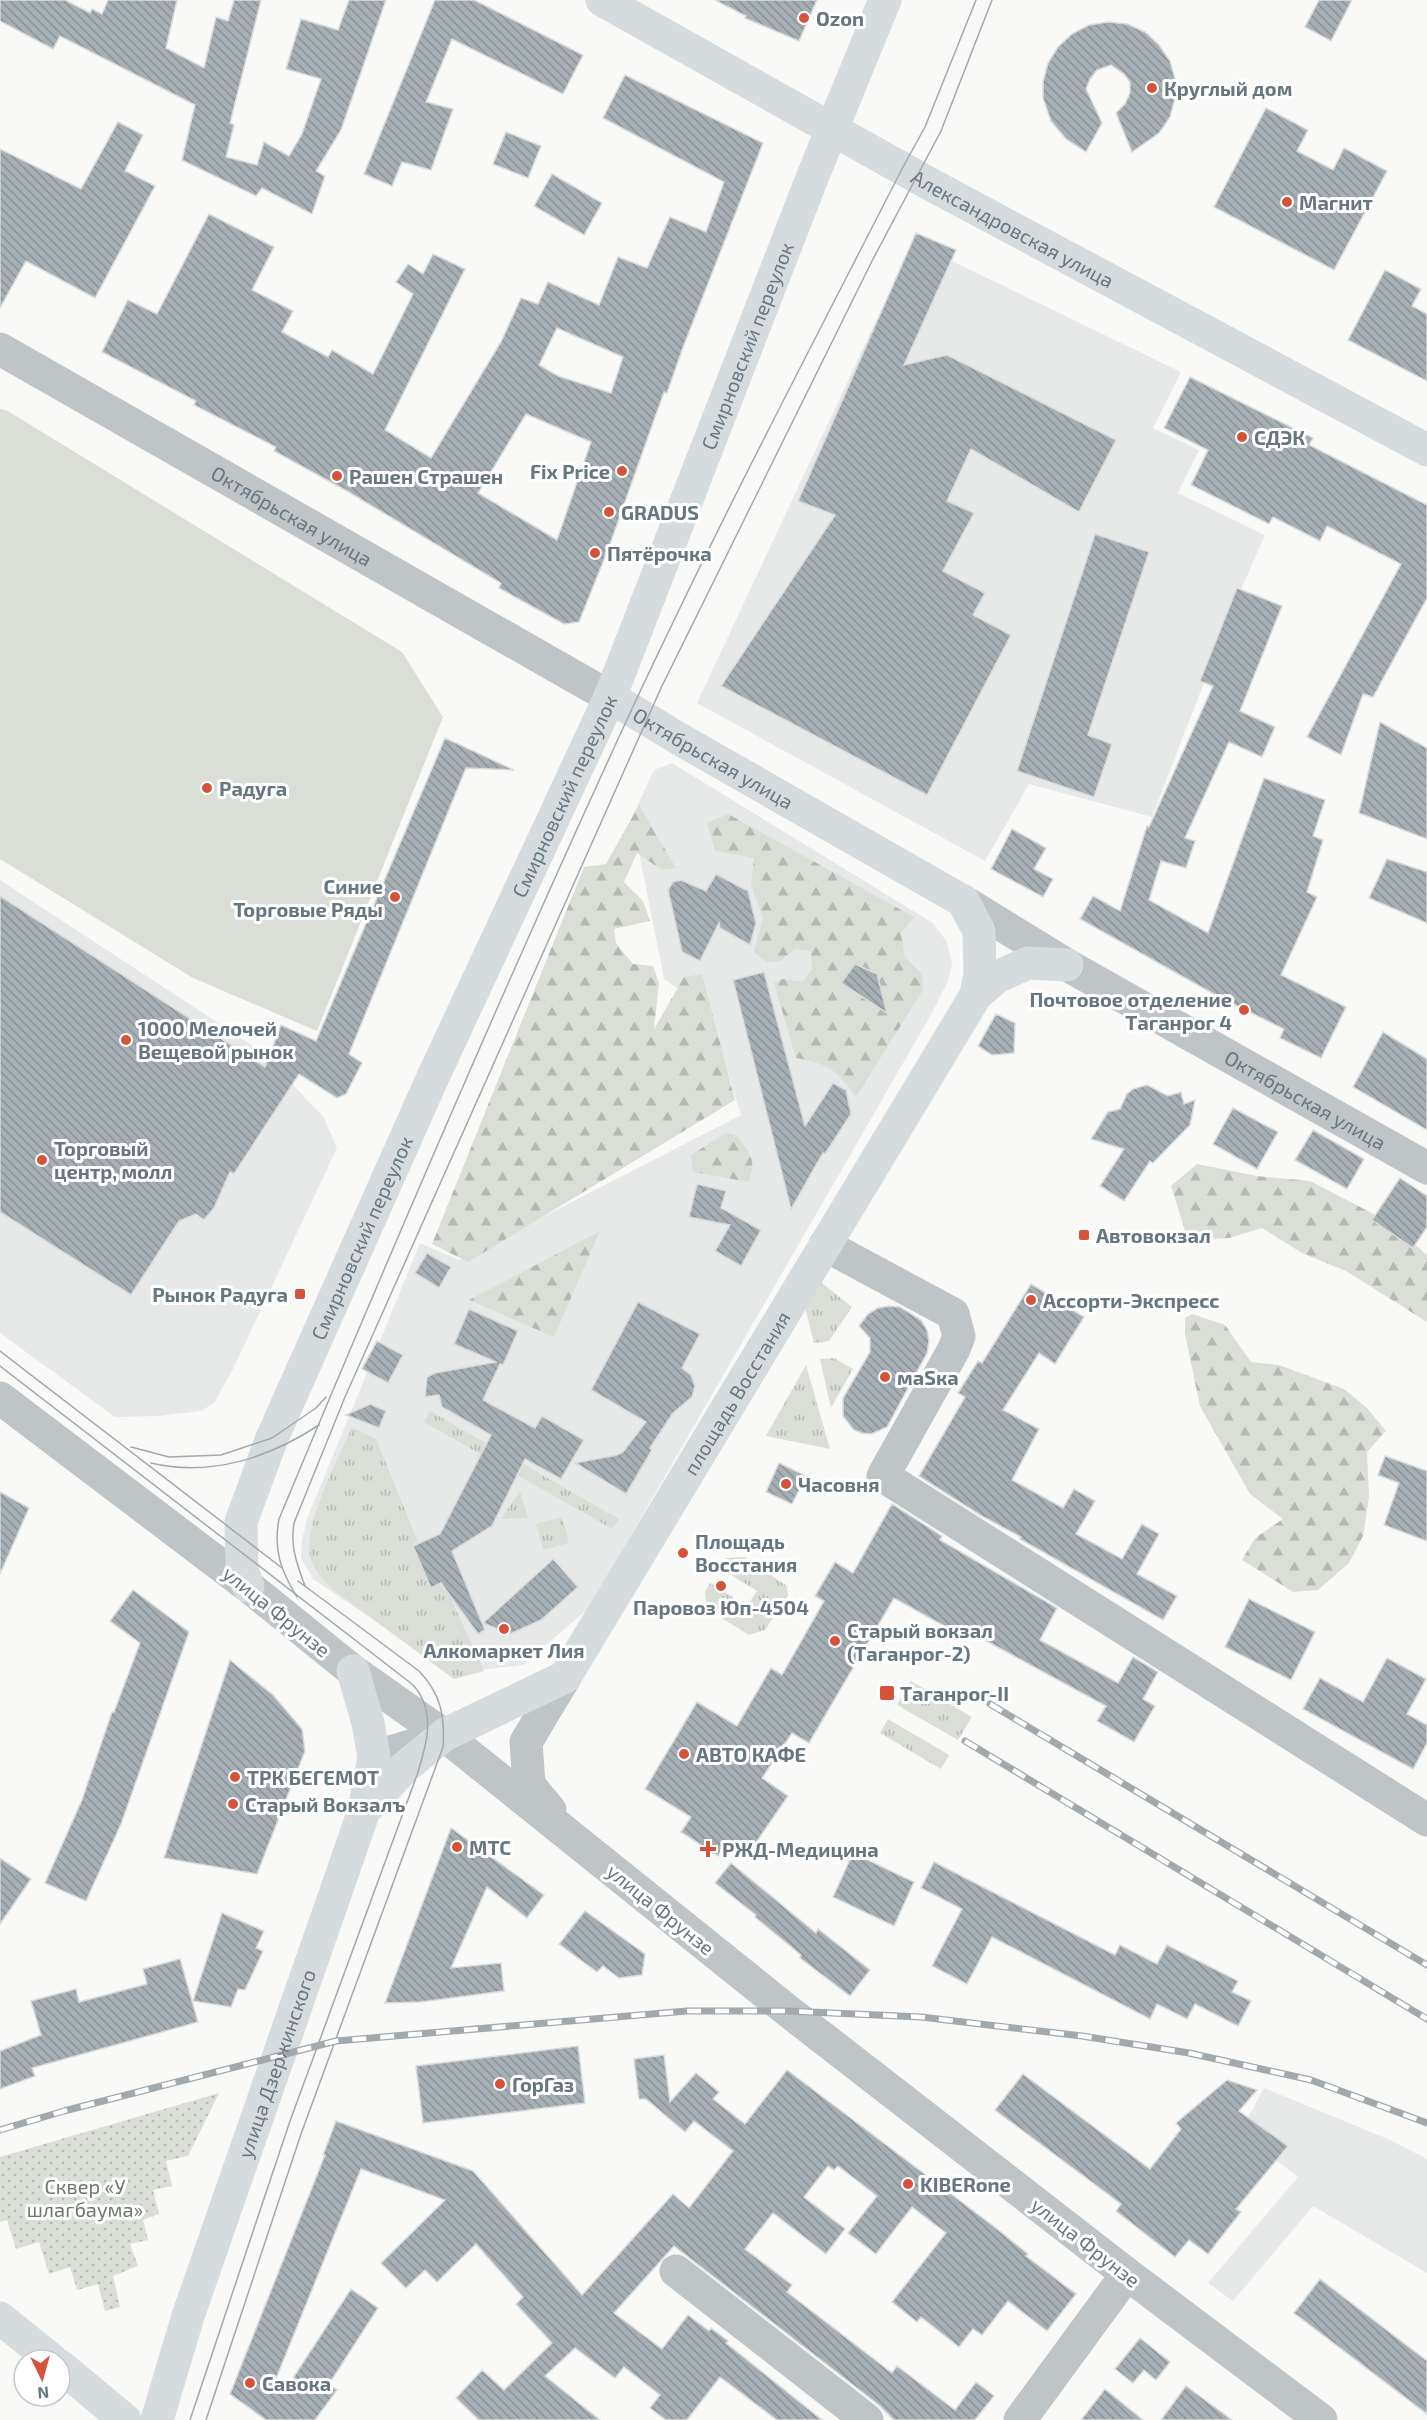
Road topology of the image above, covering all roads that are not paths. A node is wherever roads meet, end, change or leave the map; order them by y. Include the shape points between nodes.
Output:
1 (602, 0) edge
2 (885, 0) edge
3 (832, 128) junction
4 (0, 349) edge
5 (1427, 450) edge
6 (610, 697) junction
7 (963, 901) junction
8 (1066, 964) junction
9 (976, 995) junction
10 (1427, 1168) edge
11 (825, 1245) junction
12 (0, 1398) edge
13 (248, 1586) junction
14 (353, 1671) junction
15 (565, 1677) junction
16 (444, 1735) junction
17 (374, 1758) junction
18 (364, 1811) junction
19 (1427, 1820) edge
20 (571, 1837) junction
21 (676, 2271) dead end
22 (1127, 2274) junction
23 (0, 2318) edge
24 (37, 2348) edge
25 (72, 2376) edge
26 (125, 2420) edge
27 (157, 2420) edge
28 (867, 2420) edge
29 (1020, 2420) edge
30 (1321, 2420) edge

1 - 3 main road, Александровская улица
2 - 3 main road, Смирновский переулок
3 - 5 main road, Александровская улица via 927,183
3 - 6 main road, Смирновский переулок
4 - 6 street, Октябрьская улица
6 - 7 main road, Октябрьская улица
6 - 13 main road, Смирновский переулок via 428,1087 272,1438 241,1522 242,1570
7 - 8 street, Октябрьская улица
7 - 9 main road, площадь Восстания via 980,932
8 - 9 main road, площадь Восстания via 1028,963 997,977
8 - 10 street, Октябрьская улица
9 - 11 main road, площадь Восстания
11 - 15 main road, площадь Восстания
11 - 19 street via 953,1314 959,1336 883,1476
12 - 13 street, улица Фрунзе
13 - 14 street, улица Фрунзе
14 - 16 street, улица Фрунзе
14 - 17 main road
15 - 16 main road
15 - 20 street via 526,1742 529,1785
16 - 17 street
16 - 18 main road, улица Дзержинского via 405,1767
16 - 20 street, улица Фрунзе
17 - 18 main road
18 - 27 main road, улица Дзержинского via 188,2316
20 - 22 street, улица Фрунзе
21 - 28 street
22 - 29 street
22 - 30 street, улица Фрунзе
23 - 24 main road
25 - 26 main road

